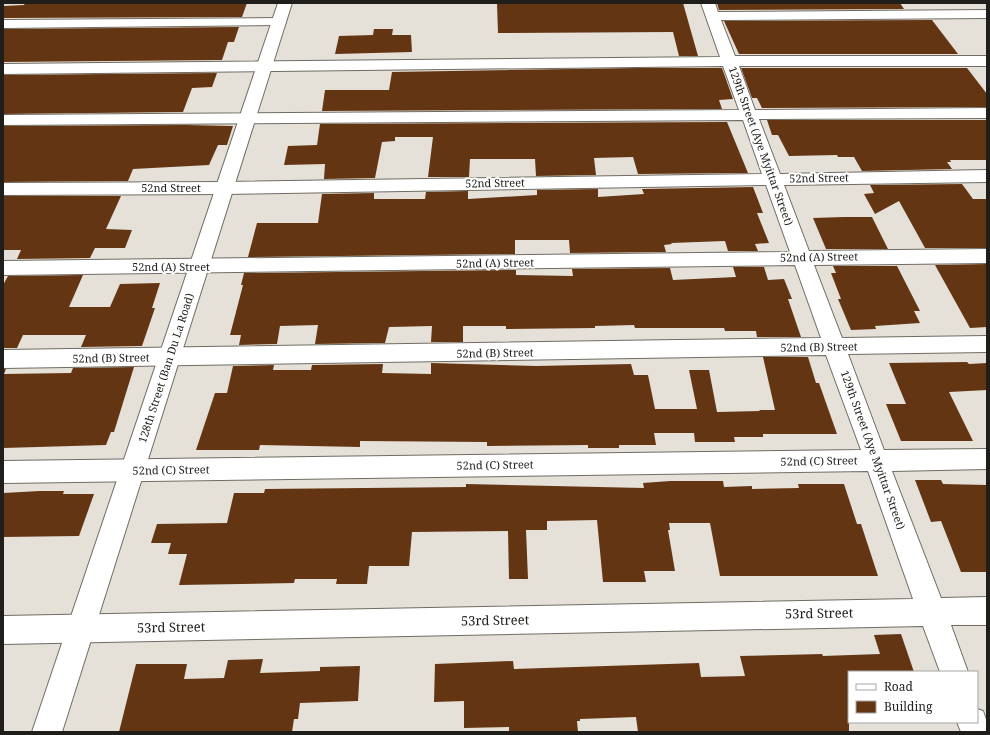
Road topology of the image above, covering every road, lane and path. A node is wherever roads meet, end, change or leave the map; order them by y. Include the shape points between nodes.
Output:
1 (711, 9) edge
2 (282, 12) edge
3 (987, 14) edge
4 (3, 24) edge
5 (730, 61) junction
6 (987, 61) edge
7 (264, 66) junction
8 (3, 68) edge
9 (987, 113) edge
10 (750, 116) junction
11 (247, 119) junction
12 (3, 120) edge
13 (987, 176) edge
14 (773, 179) junction
15 (224, 188) junction
16 (3, 189) edge
17 (987, 256) edge
18 (801, 257) junction
19 (199, 266) junction
20 (3, 268) edge
21 (987, 344) edge
22 (834, 346) junction
23 (170, 358) junction
24 (3, 359) edge
25 (987, 458) edge
26 (877, 460) junction
27 (133, 470) junction
28 (3, 472) edge
29 (932, 611) junction
30 (987, 611) edge
31 (3, 630) edge
32 (80, 630) junction
33 (954, 671) edge
34 (47, 732) edge

1 - 3 street
1 - 5 street, 129th Street (Aye Myittar Street)
2 - 4 street
2 - 7 street, 128th Street (Ban Du La Road)
5 - 6 street
5 - 7 street
5 - 10 street, 129th Street (Aye Myittar Street)
7 - 8 street
7 - 11 street, 128th Street (Ban Du La Road)
9 - 10 street
10 - 11 street
10 - 14 street, 129th Street (Aye Myittar Street)
11 - 12 street
11 - 15 street, 128th Street (Ban Du La Road)
13 - 14 street, 52nd Street
14 - 15 street, 52nd Street
14 - 18 street, 129th Street (Aye Myittar Street)
15 - 16 street, 52nd Street
15 - 19 street, 128th Street (Ban Du La Road)
17 - 18 street, 52nd (A) Street
18 - 19 street, 52nd (A) Street
18 - 22 street, 129th Street (Aye Myittar Street)
19 - 20 street, 52nd (A) Street
19 - 23 street, 128th Street (Ban Du La Road)
21 - 22 street, 52nd (B) Street
22 - 23 street, 52nd (B) Street
22 - 26 street, 129th Street (Aye Myittar Street)
23 - 24 street, 52nd (B) Street
23 - 27 street, 128th Street (Ban Du La Road)
25 - 26 street, 52nd (C) Street
26 - 27 street, 52nd (C) Street
26 - 29 street, 129th Street (Aye Myittar Street)
27 - 28 street, 52nd (C) Street
27 - 32 street, 128th Street (Ban Du La Road)
29 - 30 street, 53rd Street
29 - 32 street, 53rd Street
29 - 33 street, 129th Street (Aye Myittar Street)
31 - 32 street, 53rd Street
32 - 34 street, 128th Street (Ban Du La Road)

